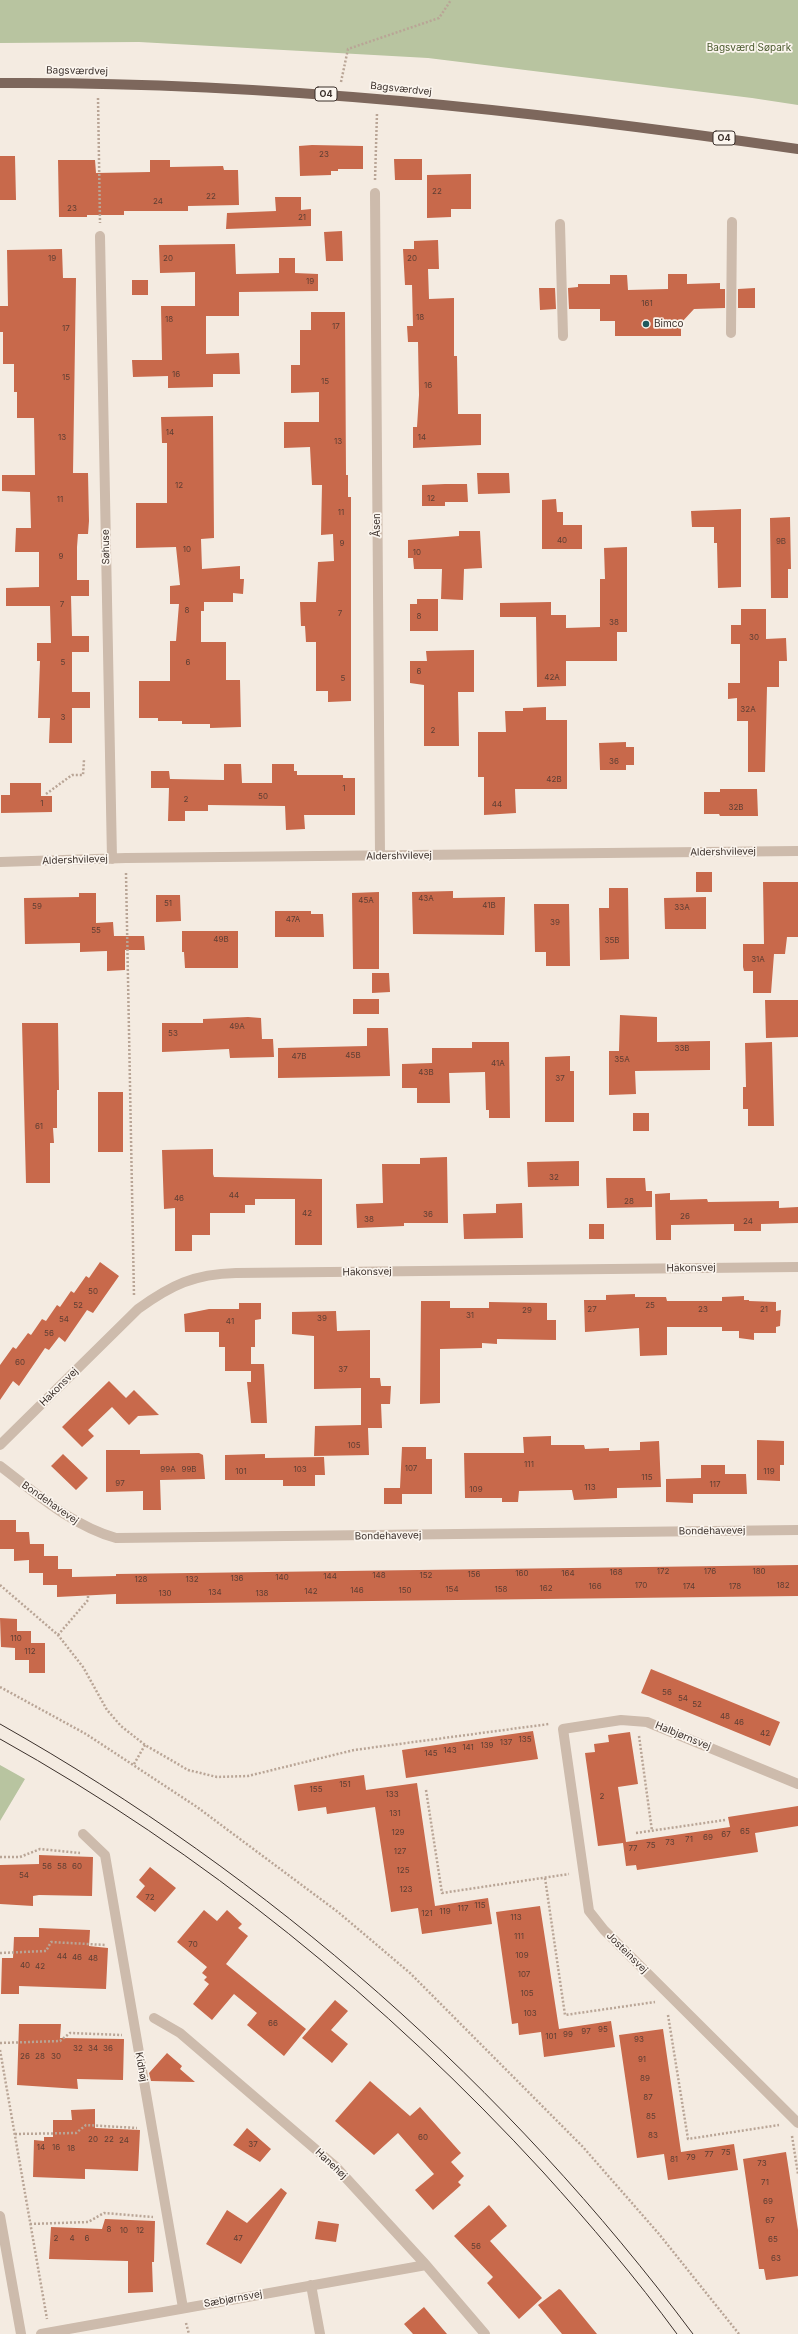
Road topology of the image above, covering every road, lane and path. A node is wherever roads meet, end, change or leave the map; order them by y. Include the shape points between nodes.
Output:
1 (451, 0) edge
2 (0, 83) edge
3 (338, 95) junction
4 (378, 98) junction
5 (99, 113) dead end
6 (798, 149) edge
7 (375, 168) dead end
8 (375, 193) dead end
9 (732, 222) dead end
10 (560, 224) dead end
11 (100, 236) joint
12 (731, 333) dead end
13 (563, 336) dead end
14 (84, 760) dead end
15 (46, 794) dead end
16 (798, 851) edge
17 (380, 856) junction
18 (112, 858) junction
19 (126, 858) junction
20 (0, 862) edge
21 (798, 1267) edge
22 (138, 1309) junction
23 (0, 1445) edge
24 (0, 1466) edge
25 (798, 1530) edge
26 (0, 1585) edge
27 (88, 1596) dead end
28 (58, 1635) junction
29 (0, 1687) edge
30 (636, 1721) junction
31 (563, 1729) junction
32 (145, 1745) junction
33 (134, 1764) junction
34 (798, 1784) edge
35 (426, 1790) dead end
36 (725, 1820) dead end
37 (652, 1831) junction
38 (636, 1833) dead end
39 (83, 1834) dead end
40 (105, 1855) junction
41 (0, 1857) edge
42 (584, 1872) junction
43 (545, 1878) junction
44 (121, 1946) junction
45 (0, 1953) edge
46 (670, 2000) junction
47 (154, 2018) dead end
48 (136, 2036) junction
49 (0, 2043) edge
50 (0, 2050) edge
51 (2, 2069) edge
52 (795, 2123) edge
53 (152, 2129) junction
54 (15, 2134) junction
55 (798, 2174) edge
56 (0, 2216) edge
57 (167, 2218) junction
58 (30, 2224) junction
59 (426, 2265) junction
60 (312, 2285) junction
61 (183, 2308) junction
62 (45, 2333) edge
63 (21, 2334) edge
64 (320, 2334) edge
65 (485, 2334) edge
66 (739, 2334) edge

1 - 3 path via 439,18 348,49
2 - 3 main road, Bagsværdvej / O4 via 271,90
3 - 4 main road, Bagsværdvej / O4
4 - 6 main road, Bagsværdvej / O4 via 650,128
4 - 7 path
5 - 11 path
8 - 17 street, Åsen
9 - 12 street
10 - 13 street
11 - 18 street, Søhuse
14 - 15 path via 83,775 72,775
16 - 17 street, Aldershvilevej
17 - 19 street, Aldershvilevej
18 - 19 street, Aldershvilevej
18 - 20 street, Aldershvilevej
19 - 22 path via 133,1292
21 - 22 street, Hakonsvej via 222,1274 193,1279 164,1290
22 - 23 street, Hakonsvej
24 - 25 street, Bondehavevej via 69,1519 98,1533 116,1538
26 - 28 path
27 - 28 path via 88,1600
28 - 32 path via 83,1667 107,1710 121,1726
29 - 33 path via 86,1734
30 - 31 street, Halbjørnsvej via 621,1720
30 - 34 street, Halbjørnsvej via 647,1722
30 - 37 path
31 - 32 path via 547,1723 354,1750 248,1776 217,1777 188,1770
31 - 42 street, Josteinsvej
32 - 33 path
33 - 66 path via 197,1807 338,1912 410,1973 583,2147 659,2234
35 - 43 path via 442,1893
36 - 37 path
37 - 38 path
39 - 40 street
40 - 41 path via 40,1850 20,1857
40 - 44 street, Kidhøj
42 - 43 path
42 - 46 street, Josteinsvej via 589,1911
43 - 46 path via 565,2015
44 - 45 path via 51,1942 46,1951
44 - 48 street, Kidhøj
46 - 52 street, Josteinsvej
46 - 52 path via 688,2139
47 - 59 street, Hanehøj via 180,2033 335,2166
48 - 49 path via 70,2033 60,2041
48 - 53 street, Kidhøj
50 - 51 path
51 - 54 path
52 - 55 path
53 - 54 path via 86,2125 76,2133
53 - 57 street, Kidhøj
54 - 58 path
56 - 63 street
57 - 58 path via 104,2213 88,2222
57 - 61 street, Kidhøj
58 - 62 path
59 - 60 street, Sæbjørnsvej
59 - 65 street, Hanehøj
60 - 61 street, Sæbjørnsvej
60 - 64 street
61 - 62 street, Sæbjørnsvej

